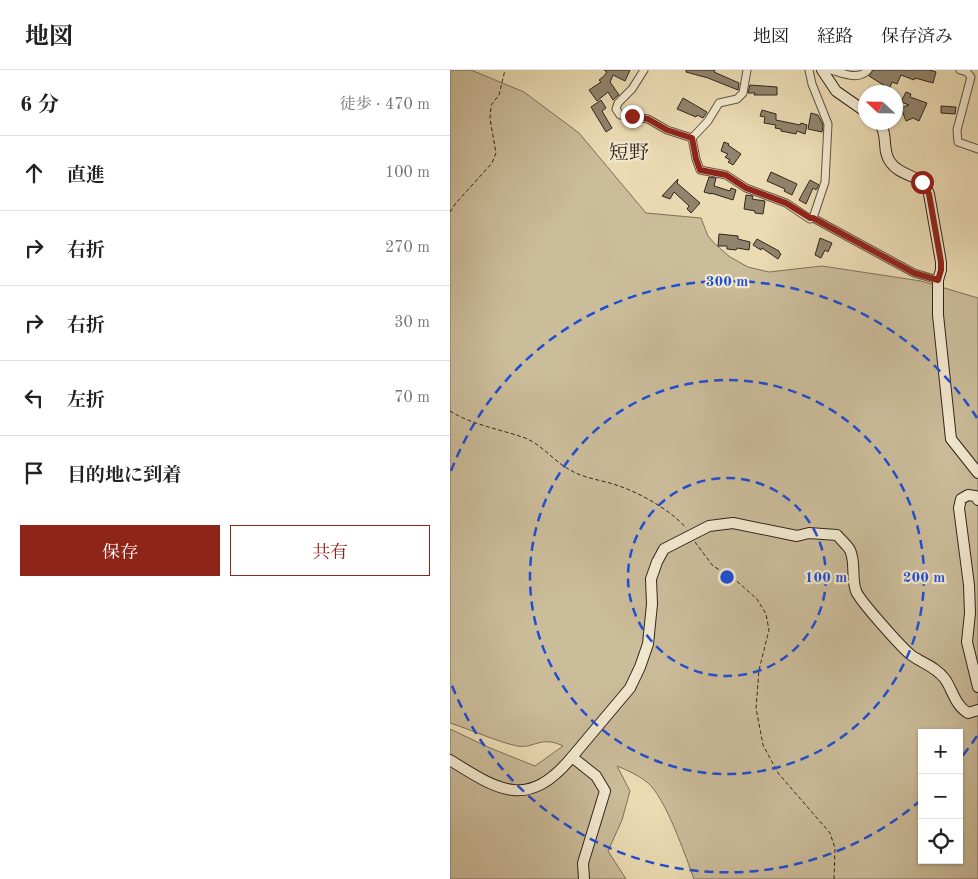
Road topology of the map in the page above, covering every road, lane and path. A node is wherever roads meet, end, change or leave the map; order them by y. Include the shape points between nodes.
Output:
1 (504, 70) edge
2 (644, 70) edge
3 (747, 70) edge
4 (810, 70) edge
5 (822, 70) edge
6 (831, 70) edge
7 (868, 70) edge
8 (960, 70) edge
9 (858, 106) edge
10 (883, 130) edge
11 (692, 138) junction
12 (978, 149) edge
13 (450, 212) edge
14 (813, 218) junction
15 (938, 280) junction
16 (450, 411) edge
17 (978, 473) edge
18 (978, 500) edge
19 (690, 534) junction
20 (978, 688) edge
21 (978, 710) edge
22 (572, 757) junction
23 (450, 760) edge
24 (584, 879) edge
25 (834, 879) edge

1 - 13 path via 499,95 491,105 496,153 492,164
2 - 11 street via 618,103 616,109 620,115 648,119 667,130
3 - 11 street via 743,93 737,99 719,103
4 - 14 street via 812,84 828,124 826,182
5 - 9 street via 836,91
6 - 7 street via 856,76
8 - 12 street via 971,77 957,130 958,142
10 - 15 street via 885,151 891,164 919,179 927,190 941,262
11 - 14 street via 700,170 726,175 746,188 786,203
14 - 15 street via 914,273
15 - 17 street via 938,315 952,439
16 - 19 path via 526,439 571,471 619,486 653,503 675,516
18 - 20 street via 968,495 962,499 959,508 969,585 967,642
19 - 21 street via 709,526 734,523 797,536 809,533 837,535 850,550 856,593 900,645 934,668 944,679 960,709 968,713
19 - 22 street via 664,549 657,562 651,580 648,644 630,688
19 - 25 path via 713,566 732,577 757,599 766,614 769,630 759,670 756,708 763,745 778,773 830,833 835,848
22 - 23 street via 561,770 536,788 514,790 490,784
22 - 24 street via 596,776 604,790 583,863

